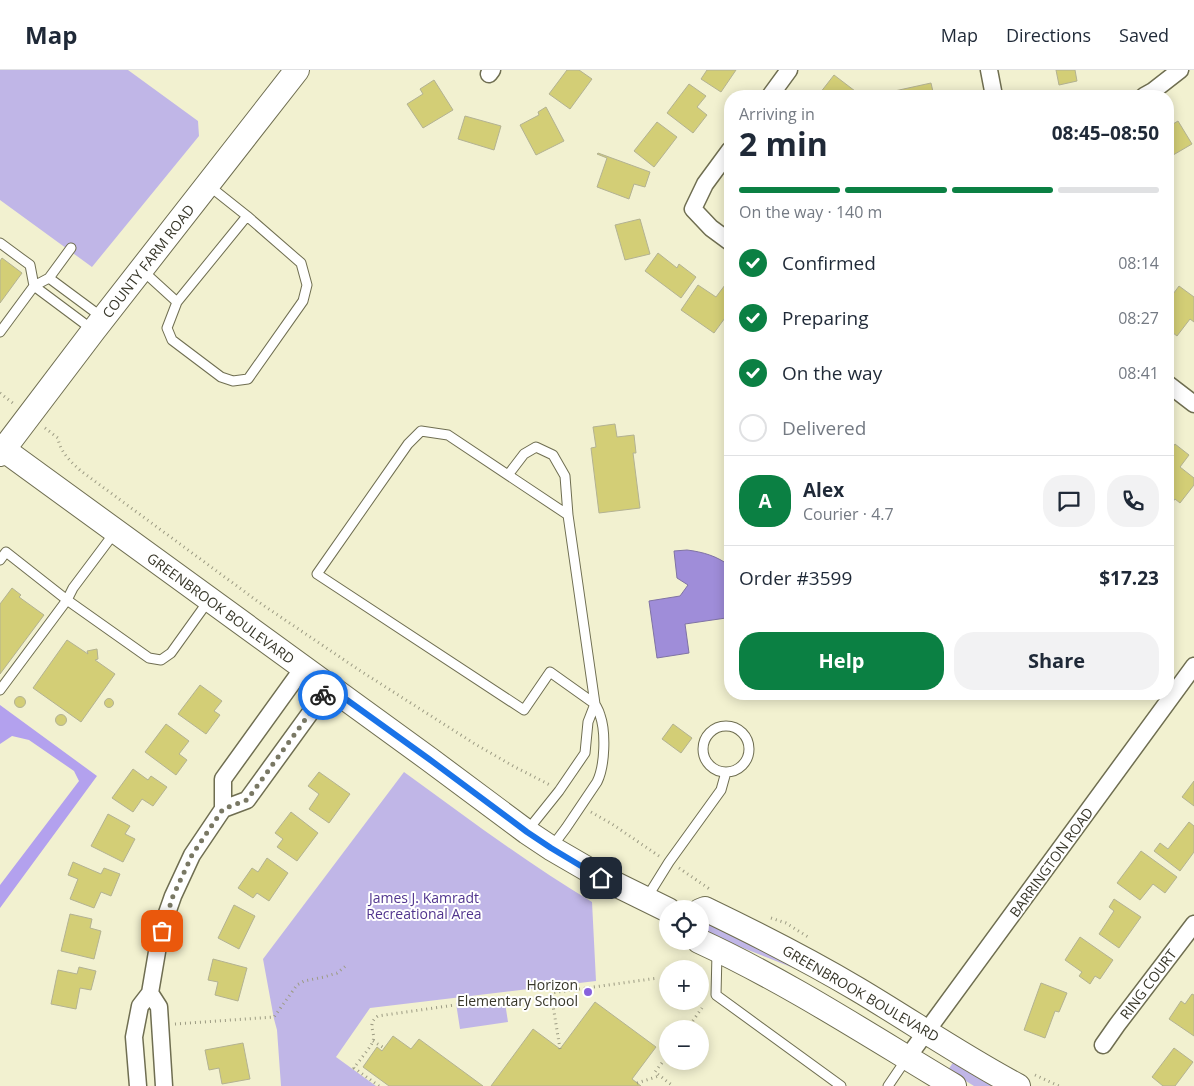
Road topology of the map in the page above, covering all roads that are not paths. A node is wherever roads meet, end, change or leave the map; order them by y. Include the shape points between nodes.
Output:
1 (297, 70) edge
2 (789, 70) edge
3 (989, 70) edge
4 (1180, 70) edge
5 (774, 90) edge
6 (993, 90) edge
7 (1154, 90) edge
8 (724, 158) edge
9 (207, 185) junction
10 (247, 216) junction
11 (724, 238) edge
12 (0, 243) edge
13 (71, 248) dead end
14 (141, 270) junction
15 (49, 278) junction
16 (34, 286) junction
17 (177, 302) junction
18 (98, 324) junction
19 (0, 332) edge
20 (1174, 389) edge
21 (1194, 404) edge
22 (1, 450) edge
23 (508, 475) junction
24 (568, 515) junction
25 (115, 531) junction
26 (0, 560) edge
27 (68, 600) junction
28 (209, 600) junction
29 (1194, 666) edge
30 (303, 668) junction
31 (329, 687) junction
32 (0, 690) edge
33 (1174, 693) edge
34 (1169, 700) edge
35 (595, 704) junction
36 (726, 772) junction
37 (223, 809) junction
38 (527, 832) junction
39 (551, 848) junction
40 (646, 900) junction
41 (659, 906) edge
42 (709, 911) edge
43 (1194, 924) edge
44 (709, 946) edge
45 (709, 950) edge
46 (150, 993) junction
47 (927, 1031) junction
48 (1103, 1045) dead end
49 (907, 1058) junction
50 (163, 1082) edge
51 (134, 1085) edge
52 (841, 1086) edge
53 (888, 1086) edge
54 (954, 1086) edge
55 (1018, 1086) edge

1 - 9 main road, COUNTY FARM ROAD
2 - 5 street
3 - 6 street
4 - 7 street
8 - 11 street via 704,184 692,209
9 - 10 lane
9 - 14 main road, COUNTY FARM ROAD
10 - 17 lane
10 - 17 lane via 301,263 307,285 303,301 248,379 233,381 221,377 172,340 167,328
12 - 16 lane via 30,265
13 - 15 lane
14 - 17 lane
14 - 18 main road, COUNTY FARM ROAD
15 - 16 lane
15 - 18 lane
16 - 18 lane
16 - 19 lane
18 - 22 main road, COUNTY FARM ROAD
20 - 21 street
22 - 25 main road, GREENBROOK BOULEVARD
23 - 24 lane
23 - 24 lane via 524,454 536,447 553,455 565,476
23 - 35 lane via 448,435 421,431 408,444 317,574 524,710 550,672
24 - 35 lane
25 - 27 lane via 73,588
25 - 28 main road, GREENBROOK BOULEVARD
26 - 27 lane via 6,552
27 - 28 lane via 149,658 161,660 171,653
27 - 32 lane
28 - 30 main road, GREENBROOK BOULEVARD
29 - 33 street, BARRINGTON ROAD
30 - 31 main road, GREENBROOK BOULEVARD
30 - 37 street via 223,779
31 - 37 street via 247,800
31 - 38 main road, GREENBROOK BOULEVARD
34 - 47 street, BARRINGTON ROAD
35 - 38 lane via 588,722 585,753
35 - 39 lane via 601,717 605,749 599,778
36 - 36 lane via 734,771 745,762 749,747 743,734 730,727 715,729 705,740 703,748 712,768
36 - 40 lane via 721,790
37 - 46 street via 192,855 173,896 158,946
38 - 39 main road, GREENBROOK BOULEVARD
39 - 40 main road, GREENBROOK BOULEVARD
40 - 41 main road, GREENBROOK BOULEVARD
42 - 47 main road, GREENBROOK BOULEVARD via 776,943
43 - 48 street, RING COURT
44 - 49 main road via 767,974
45 - 52 lane via 716,995
46 - 50 street via 159,1006
46 - 51 street via 140,1006 134,1037
47 - 49 street, BARRINGTON ROAD
47 - 55 main road, GREENBROOK BOULEVARD
49 - 53 lane
49 - 54 main road
50 - 51 street

